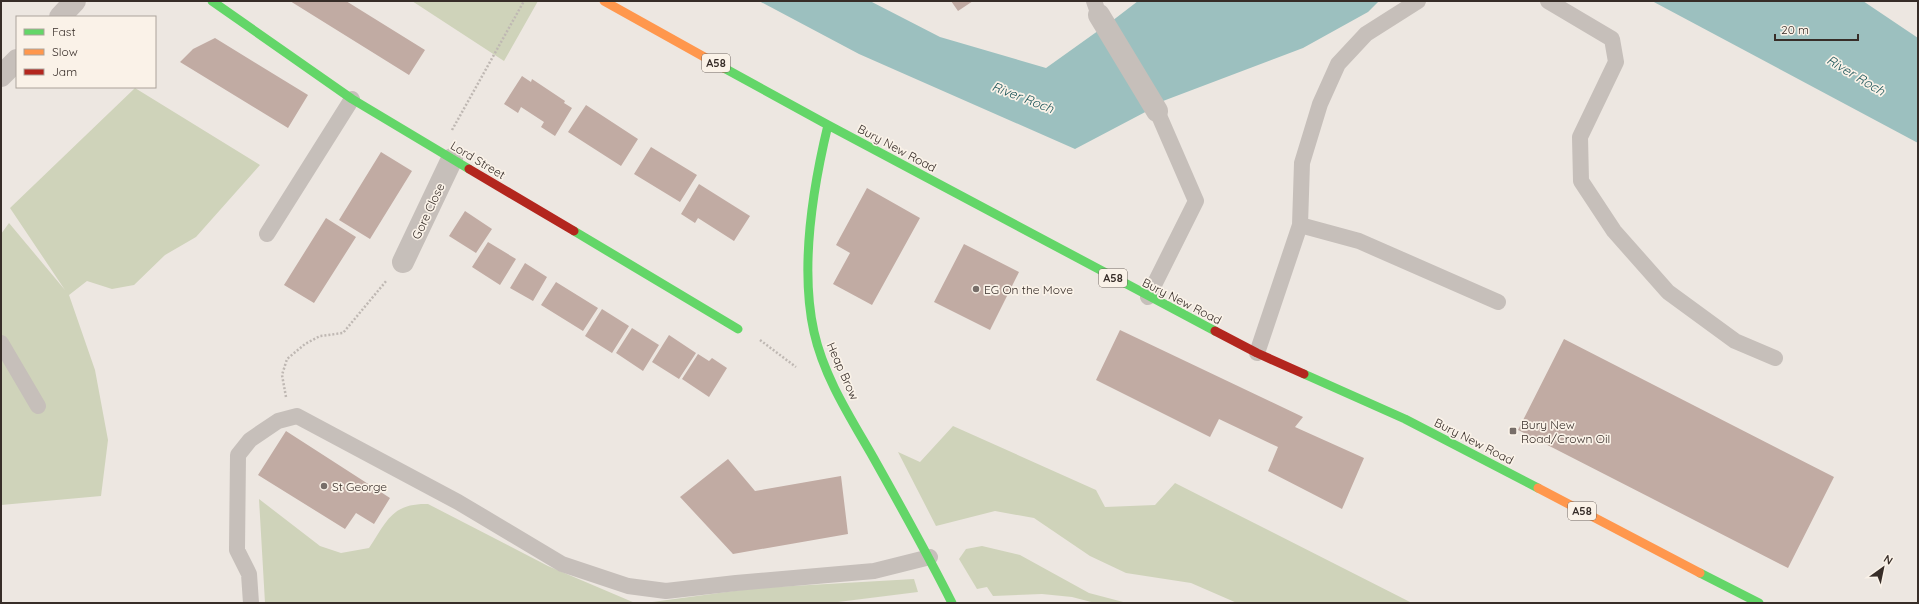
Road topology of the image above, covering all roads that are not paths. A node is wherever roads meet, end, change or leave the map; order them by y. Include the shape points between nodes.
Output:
1 (75, 1) edge
2 (212, 1) edge
3 (604, 1) edge
4 (1418, 1) edge
5 (1548, 1) edge
6 (1096, 8) edge
7 (61, 16) edge
8 (16, 61) edge
9 (1, 76) edge
10 (352, 99) junction
11 (1157, 111) joint
12 (828, 125) junction
13 (446, 155) junction
14 (1300, 225) junction
15 (267, 234) dead end
16 (403, 262) dead end
17 (1148, 297) junction
18 (1498, 302) dead end
19 (738, 330) road end
20 (1, 343) edge
21 (1257, 353) junction
22 (1775, 358) dead end
23 (38, 406) dead end
24 (930, 557) junction
25 (251, 603) edge
26 (952, 603) edge
27 (1759, 603) edge

1 - 7 street
2 - 10 main road, Lord Street
3 - 12 main road, Bury New Road / A58
4 - 14 lane via 1366,34 1338,64 1320,104 1302,163
5 - 22 lane via 1612,39 1616,62 1580,137 1581,181 1614,231 1668,292 1735,340
6 - 11 street
8 - 9 street
10 - 13 main road, Lord Street
10 - 15 lane
11 - 17 lane via 1196,201
12 - 17 main road, Bury New Road / A58
12 - 24 main road, Heap Brow via 820,154 809,274 811,318 819,354 837,393
13 - 16 street, Gore Close
13 - 19 main road, Lord Street
14 - 18 lane via 1359,241
14 - 21 lane
17 - 21 main road, Bury New Road / A58
20 - 23 lane
21 - 27 main road, Bury New Road / A58 via 1405,419
24 - 25 lane via 874,571 666,592 628,586 562,564 458,502 297,416 278,421 250,440 238,455 237,550 249,574
24 - 26 main road, Heap Brow

